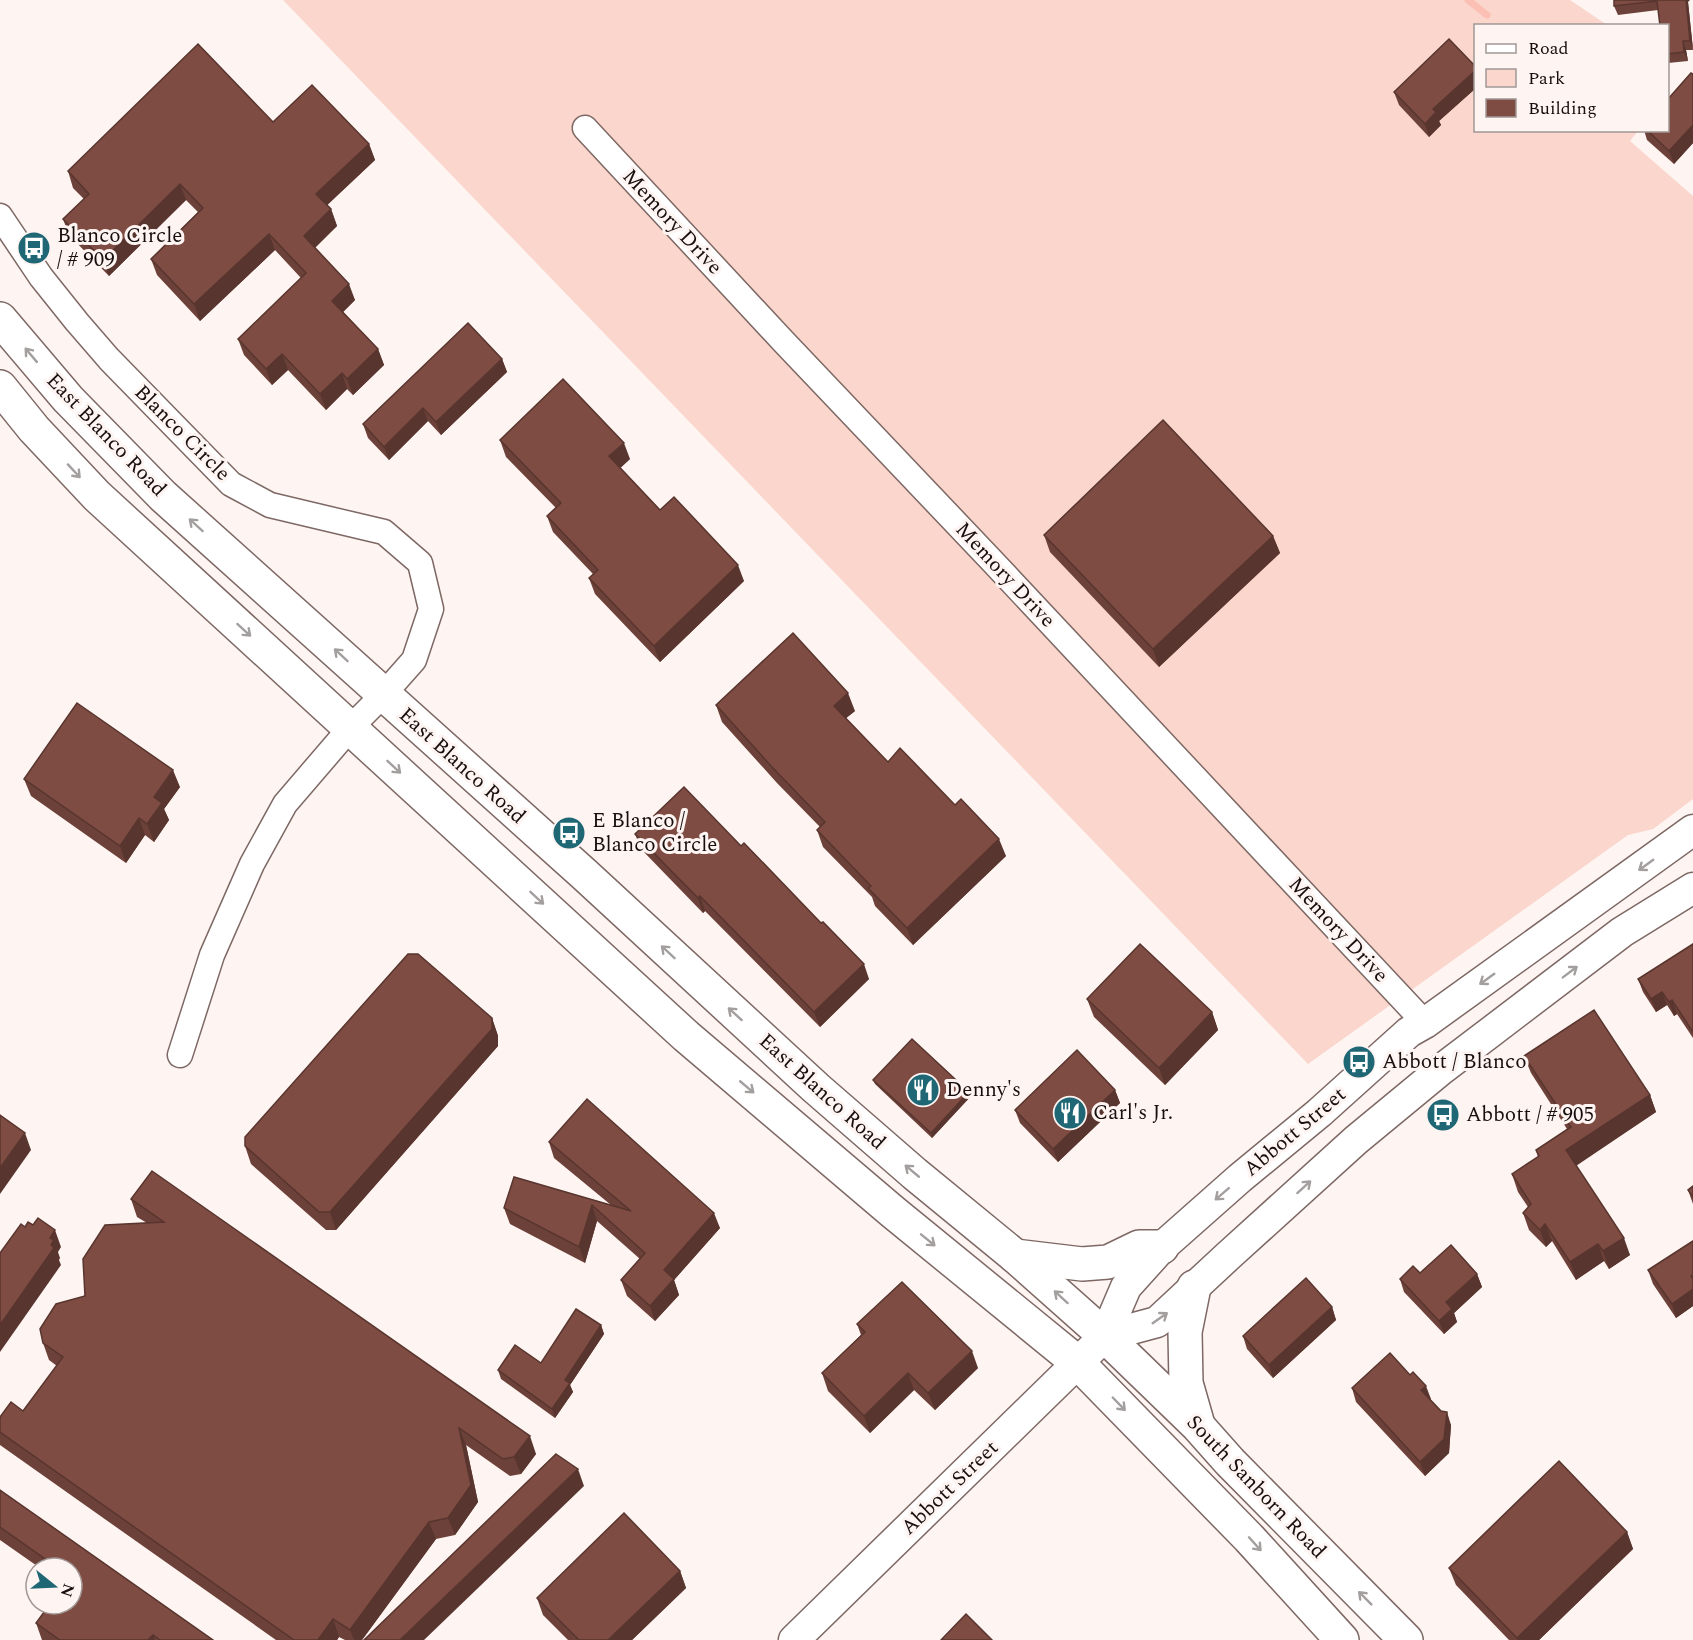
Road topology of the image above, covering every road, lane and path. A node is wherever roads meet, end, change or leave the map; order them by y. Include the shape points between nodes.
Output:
1 (585, 128) dead end
2 (0, 216) edge
3 (0, 319) edge
4 (0, 387) edge
5 (383, 695) junction
6 (351, 727) junction
7 (1693, 831) edge
8 (1693, 888) edge
9 (1425, 1023) junction
10 (180, 1055) dead end
11 (1162, 1247) junction
12 (1015, 1256) junction
13 (1194, 1287) junction
14 (1105, 1336) junction
15 (1078, 1362) junction
16 (1198, 1426) junction
17 (794, 1640) edge
18 (1342, 1640) edge
19 (1406, 1640) edge

1 - 9 street, Memory Drive
2 - 5 street, Blanco Circle via 41,277 90,337 231,484 270,505 384,532 420,563 431,609 414,660
5 -> 3 highway, East Blanco Road via 163,496 68,399
4 -> 6 highway, East Blanco Road via 97,496
5 - 6 street, Blanco Circle
12 -> 5 highway, East Blanco Road via 816,1088
6 - 10 street, Blanco Circle via 285,804 252,864 212,955
6 -> 15 highway, East Blanco Road via 686,1036
7 -> 9 main road, Abbott Street
13 -> 8 main road, Abbott Street via 1356,1140 1442,1069 1622,932
9 -> 11 main road, Abbott Street via 1409,1032
11 - 12 highway via 1139,1247 1107,1262 1082,1264
11 - 14 main road, Abbott Street via 1126,1287
14 -> 12 highway, East Blanco Road
14 -> 13 main road, Abbott Street via 1157,1322
13 - 16 highway via 1185,1332 1186,1383
14 - 15 main road, Abbott Street
14 - 16 highway, South Sanborn Road
15 - 17 main road, Abbott Street
15 -> 18 highway, South Sanborn Road
19 -> 16 highway, South Sanborn Road

